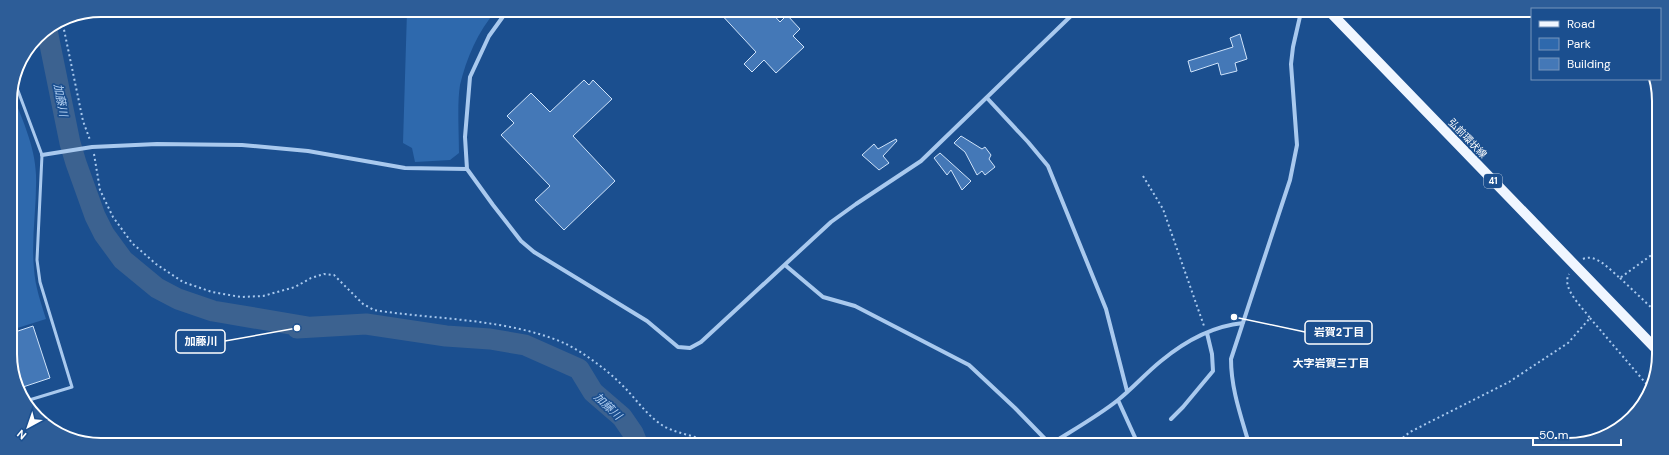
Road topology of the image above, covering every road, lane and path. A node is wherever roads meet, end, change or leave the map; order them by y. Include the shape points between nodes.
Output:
1 (503, 17) edge
2 (1070, 17) edge
3 (1300, 17) edge
4 (1336, 17) edge
5 (63, 26) edge
6 (18, 90) edge
7 (987, 98) junction
8 (92, 147) junction
9 (42, 155) junction
10 (467, 169) junction
11 (1143, 176) dead end
12 (1652, 254) edge
13 (1574, 264) junction
14 (785, 265) junction
15 (1620, 278) junction
16 (1652, 308) edge
17 (1590, 318) junction
18 (1243, 323) junction
19 (1207, 333) junction
20 (1652, 345) edge
21 (1647, 384) edge
22 (1127, 391) junction
23 (30, 400) edge
24 (1118, 400) junction
25 (1171, 419) dead end
26 (699, 438) edge
27 (1045, 438) edge
28 (1060, 438) edge
29 (1135, 438) edge
30 (1247, 438) edge
31 (1402, 438) edge

1 - 10 street via 489,36 470,77 465,137
2 - 7 street
3 - 18 street via 1291,64 1297,146 1290,180
4 - 13 main road, 弘前環状線 / 41
5 - 8 path via 83,121
6 - 9 lane
7 - 14 street via 921,161 831,222
7 - 22 street via 1048,166 1106,309
8 - 9 street
8 - 10 street via 156,144 242,145 308,151 405,168
8 - 26 path via 100,190 113,217 132,243 156,264 183,282 212,292 241,297 295,287 324,274 334,275 363,304 374,310 509,326 536,333 565,344 591,360 619,382 660,424
9 - 23 lane via 37,260 40,282 72,387
10 - 14 street via 521,241 534,252 647,322 678,347 690,348 701,342
11 - 19 path via 1163,209
12 - 15 path
13 - 15 path via 1585,258 1597,259
13 - 17 path via 1567,278 1569,289
13 - 20 main road, 弘前環状線 / 41
14 - 27 street via 823,297 855,306 969,365
15 - 16 path
17 - 21 path
17 - 31 path via 1568,342 1509,382
18 - 19 street via 1227,325
18 - 30 street via 1231,359 1231,374
19 - 22 street via 1160,361
19 - 25 street via 1213,371
22 - 24 street
24 - 28 street
24 - 29 street

